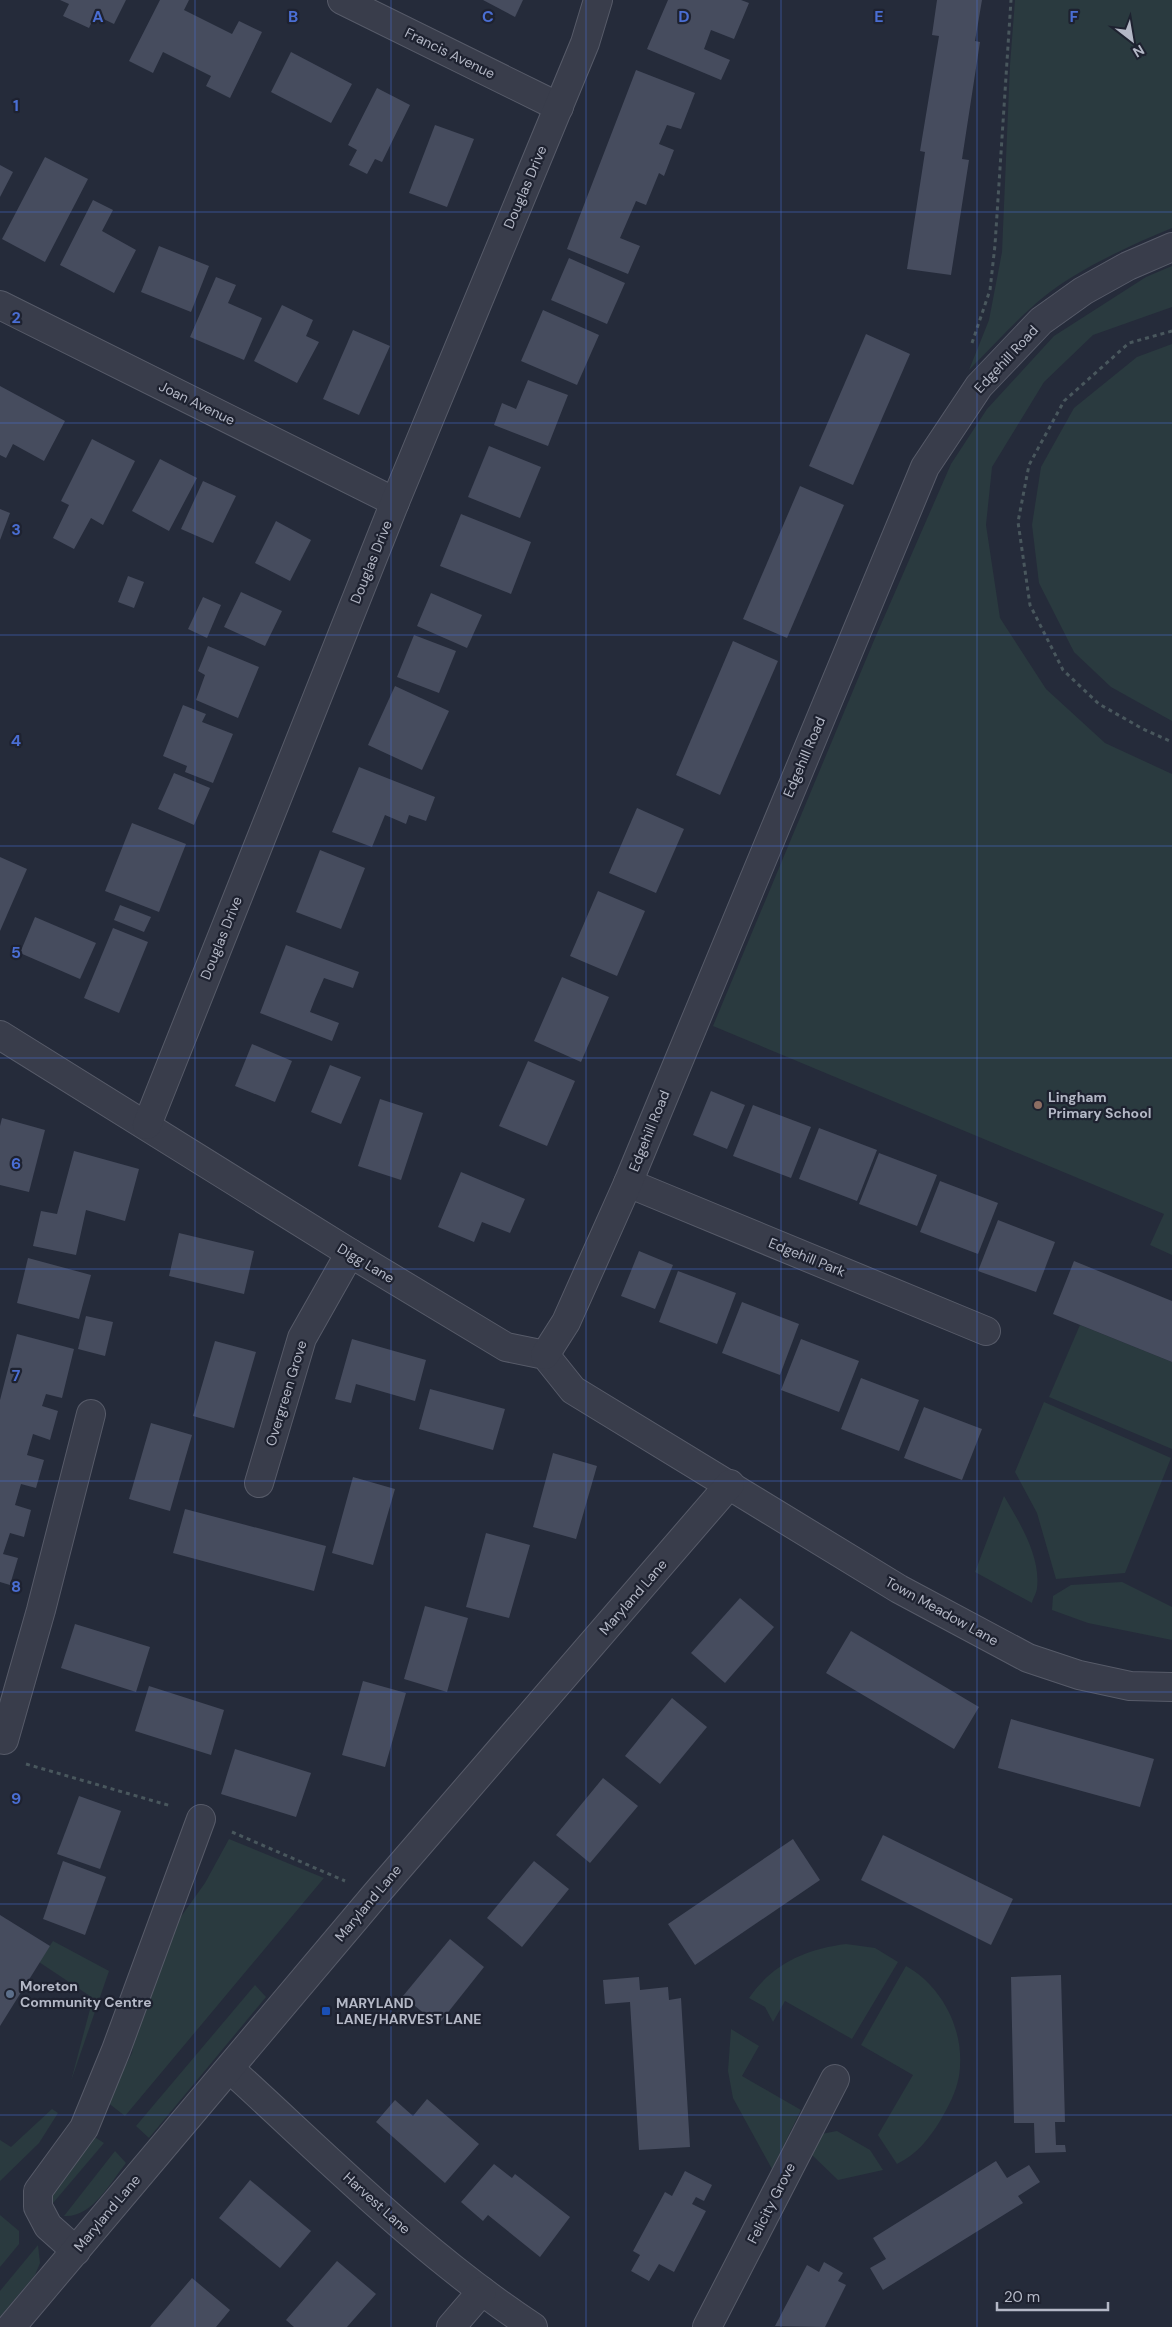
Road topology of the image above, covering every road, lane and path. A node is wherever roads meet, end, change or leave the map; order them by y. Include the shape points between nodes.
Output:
1 (342, 0) edge
2 (598, 0) edge
3 (1011, 0) edge
4 (559, 107) junction
5 (1172, 247) edge
6 (0, 305) edge
7 (1172, 330) edge
8 (971, 346) dead end
9 (395, 502) junction
10 (1172, 742) edge
11 (0, 1035) edge
12 (147, 1125) junction
13 (628, 1183) junction
14 (350, 1253) junction
15 (986, 1331) dead end
16 (545, 1356) junction
17 (91, 1414) dead end
18 (259, 1483) dead end
19 (730, 1484) junction
20 (1172, 1688) edge
21 (2, 1739) edge
22 (201, 1819) dead end
23 (230, 2069) junction
24 (835, 2079) dead end
25 (76, 2251) junction
26 (482, 2291) junction
27 (12, 2327) edge
28 (451, 2327) edge
29 (533, 2327) edge
30 (707, 2327) edge

1 - 4 street, Francis Avenue
2 - 4 street, Douglas Drive via 585,43
3 - 8 path via 990,290
4 - 9 street, Douglas Drive
5 - 13 street, Edgehill Road via 1128,266 1041,321 979,386 925,467
6 - 9 street, Joan Avenue
7 - 10 path via 1129,343 1064,401 1029,465 1018,522 1030,604 1063,670 1099,704
9 - 12 street, Douglas Drive
11 - 12 street, Digg Lane
12 - 14 street, Digg Lane
13 - 15 street, Edgehill Park
13 - 16 street, Edgehill Road via 566,1322
14 - 16 street, Digg Lane via 506,1348
14 - 18 street, Overgreen Grove via 302,1338
16 - 19 street via 573,1390
17 - 21 street via 41,1610
19 - 20 street, Town Meadow Lane via 899,1588 1028,1658 1079,1675 1130,1686
19 - 23 street, Maryland Lane via 382,1886
22 - 25 street via 84,2128 38,2191 38,2207 48,2226
23 - 25 street, Maryland Lane
23 - 26 street, Harvest Lane via 420,2242
24 - 30 street, Felicity Grove
25 - 27 street, Maryland Lane
26 - 28 street
26 - 29 street, Harvest Lane

